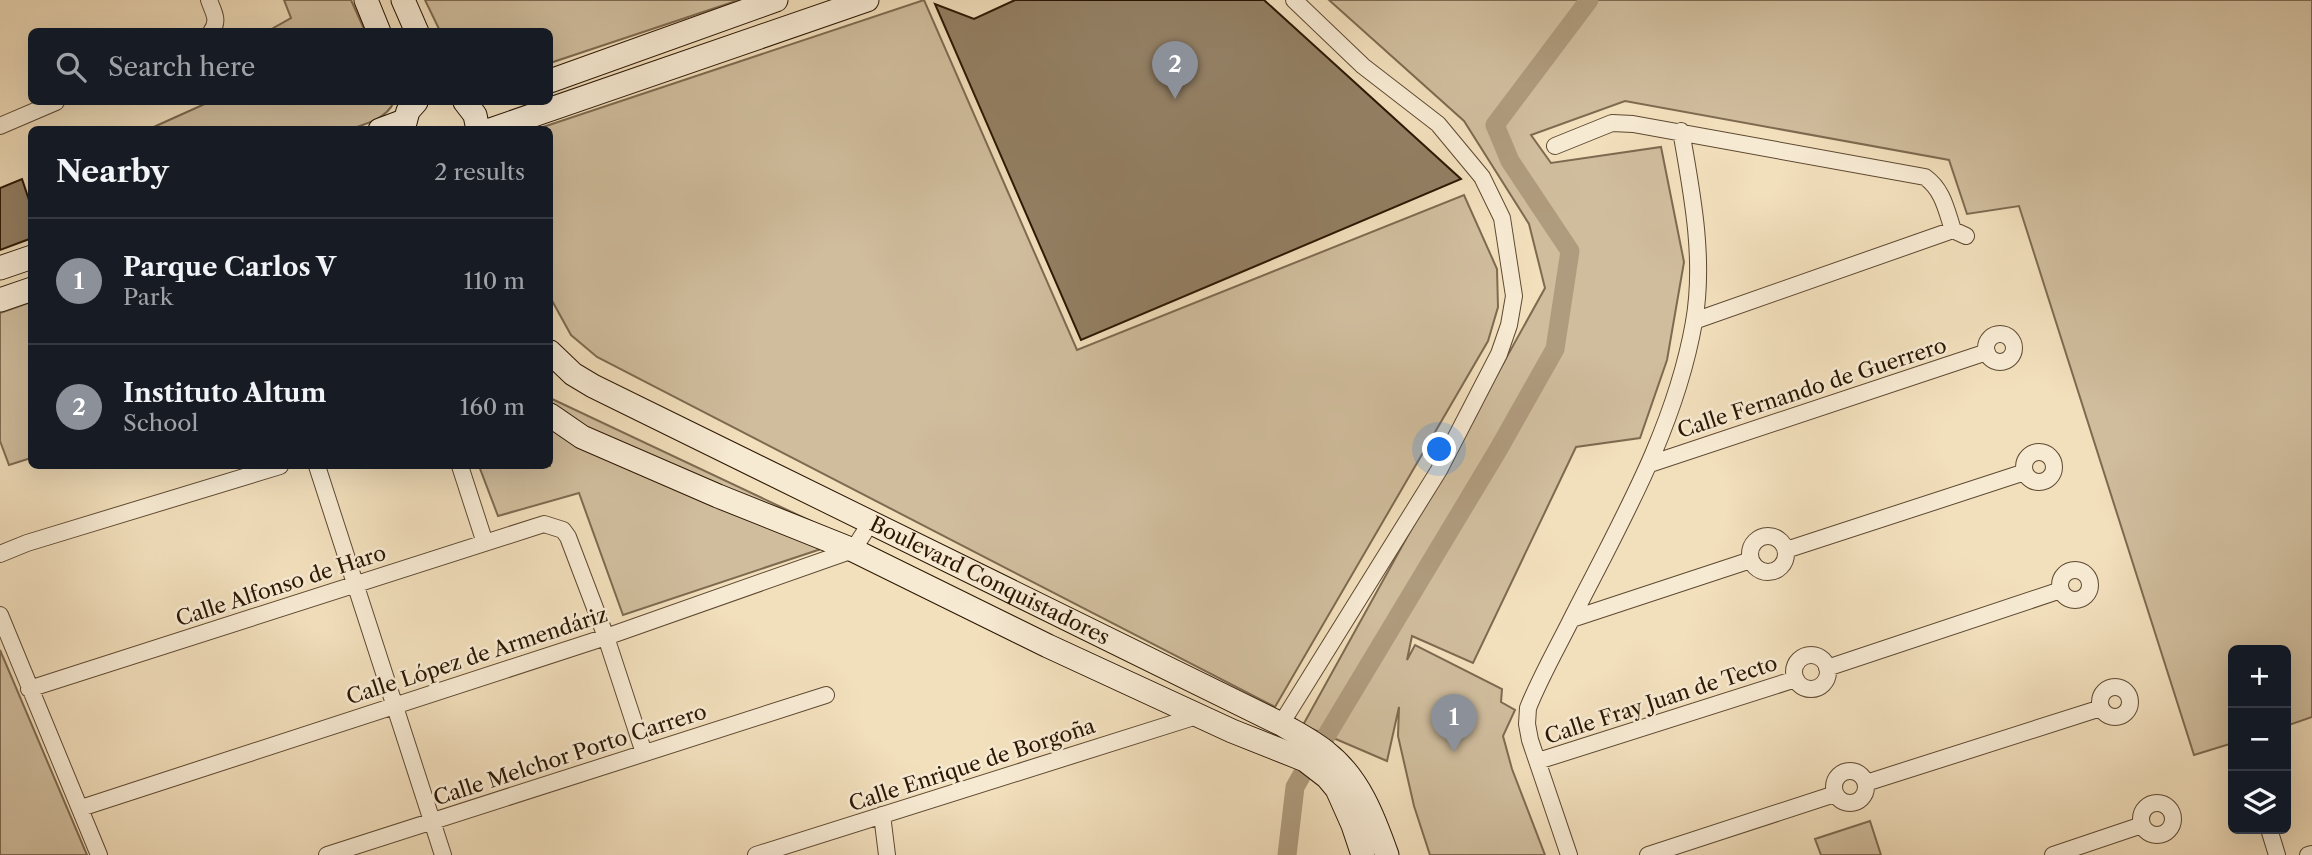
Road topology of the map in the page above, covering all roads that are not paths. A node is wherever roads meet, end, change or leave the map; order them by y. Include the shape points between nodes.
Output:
1 (209, 0) edge
2 (366, 0) edge
3 (403, 0) edge
4 (776, 0) edge
5 (867, 0) edge
6 (1294, 0) edge
7 (214, 28) edge
8 (377, 28) edge
9 (415, 28) edge
10 (553, 80) edge
11 (49, 105) edge
12 (467, 105) edge
13 (407, 113) edge
14 (0, 126) edge
15 (386, 126) edge
16 (477, 126) edge
17 (502, 126) edge
18 (1681, 131) junction
19 (1555, 146) dead end
20 (28, 258) edge
21 (0, 268) edge
22 (28, 290) edge
23 (0, 300) edge
24 (1694, 321) junction
25 (1987, 352) dead end
26 (553, 357) edge
27 (553, 417) edge
28 (1650, 464) junction
29 (270, 469) edge
30 (318, 469) edge
31 (461, 469) edge
32 (2025, 472) dead end
33 (871, 522) junction
34 (485, 543) junction
35 (853, 550) junction
36 (1786, 550) junction
37 (0, 554) edge
38 (1751, 560) junction
39 (355, 584) junction
40 (2061, 590) dead end
41 (0, 615) edge
42 (1572, 619) junction
43 (606, 637) junction
44 (1827, 668) junction
45 (1796, 679) junction
46 (29, 689) junction
47 (826, 695) dead end
48 (394, 705) junction
49 (2101, 708) dead end
50 (1200, 715) junction
51 (1281, 724) junction
52 (644, 753) junction
53 (1538, 761) junction
54 (1866, 783) junction
55 (1835, 793) junction
56 (81, 808) junction
57 (882, 815) junction
58 (431, 821) junction
59 (2142, 825) dead end
60 (2271, 834) edge
61 (763, 854) edge
62 (99, 855) edge
63 (327, 855) edge
64 (443, 855) edge
65 (887, 855) edge
66 (1363, 855) edge
67 (1387, 855) edge
68 (1569, 855) edge
69 (1648, 855) edge
70 (2053, 855) edge
71 (2277, 855) edge

1 - 7 street via 216,18
2 - 8 street
3 - 9 street
4 - 10 street
5 - 17 street
6 - 51 street via 1363,66 1438,124 1482,177 1502,218 1514,296 1499,354 1439,470
11 - 14 street
12 - 16 street
13 - 15 street
18 - 19 street via 1612,123
18 - 24 street via 1697,251
18 - 24 street via 1925,177 1942,195 1959,233
20 - 21 street
22 - 23 street
24 - 28 street via 1675,397
25 - 28 street, Calle Fernando de Guerrero
26 - 33 street, Boulevard Conquistadores via 593,386
27 - 35 street, Boulevard Conquistadores via 582,437
28 - 42 street
29 - 37 street
30 - 39 street
31 - 34 street
32 - 36 street
33 - 35 street
33 - 51 street, Boulevard Conquistadores
34 - 39 street, Calle Alfonso de Haro
34 - 43 street, Calle Alfonso de Haro via 544,524 563,530
35 - 43 street, Calle López de Armendáriz
35 - 50 street, Boulevard Conquistadores
36 - 38 street via 1785,562 1776,570 1764,572
36 - 38 street via 1777,539 1763,537 1752,546
38 - 42 street
39 - 46 street, Calle Alfonso de Haro
39 - 48 street
40 - 44 street
41 - 46 street
42 - 53 street via 1528,708 1527,724
43 - 48 street, Calle López de Armendáriz
43 - 52 street
44 - 45 street via 1825,680 1815,688 1804,687
44 - 45 street via 1816,656 1805,656 1795,667
45 - 53 street, Calle Fray Juan de Tecto
46 - 56 street
47 - 52 street, Calle Melchor Porto Carrero
48 - 56 street, Calle López de Armendáriz
48 - 58 street
49 - 54 street
50 - 57 street, Calle Enrique de Borgoña
50 - 66 street, Boulevard Conquistadores via 1305,760 1326,776 1337,789
51 - 67 street, Boulevard Conquistadores via 1327,753 1349,774 1372,814
52 - 58 street, Calle Melchor Porto Carrero
53 - 68 street
54 - 55 street via 1864,795 1854,802 1843,802
54 - 55 street via 1855,771 1844,772 1835,782
55 - 69 street
56 - 62 street
57 - 61 street, Calle Enrique de Borgoña
57 - 65 street
58 - 63 street, Calle Melchor Porto Carrero
58 - 64 street
59 - 70 street
60 - 71 street

